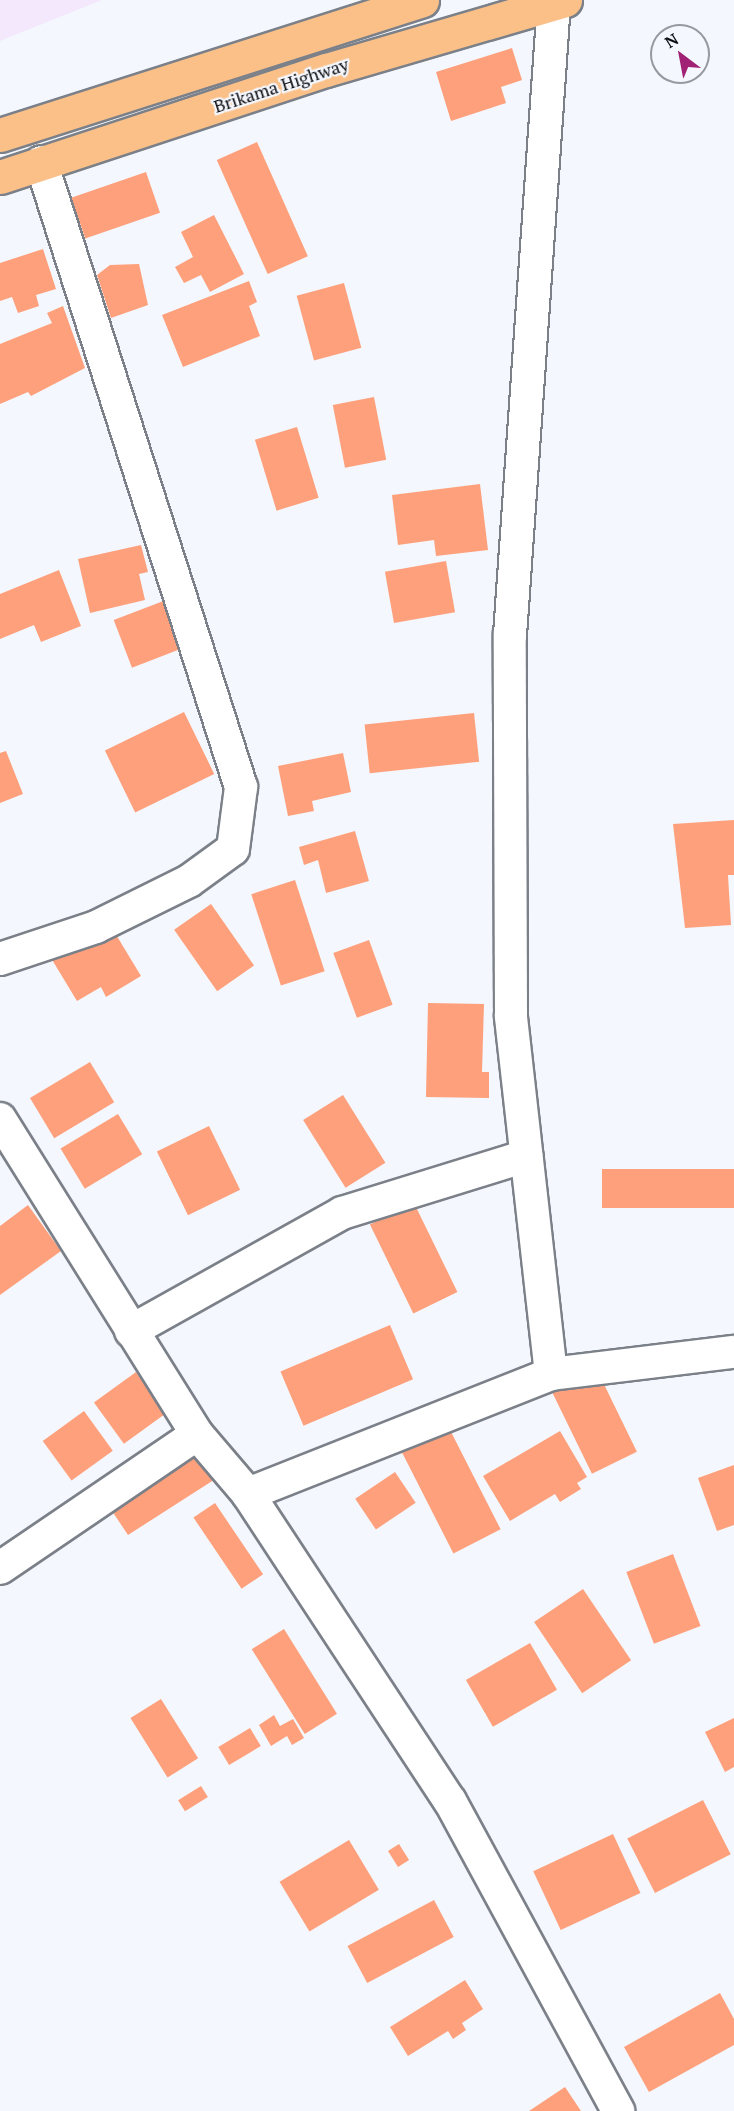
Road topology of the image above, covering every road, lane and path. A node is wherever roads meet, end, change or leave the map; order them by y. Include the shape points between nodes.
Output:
1 (422, 0) edge
2 (560, 2) edge
3 (0, 135) edge
4 (41, 162) junction
5 (0, 177) edge
6 (0, 959) edge
7 (0, 1119) edge
8 (526, 1156) junction
9 (131, 1331) junction
10 (734, 1352) edge
11 (551, 1374) junction
12 (197, 1434) junction
13 (248, 1494) junction
14 (0, 1568) edge
15 (618, 2111) edge

1 - 3 highway
2 - 4 highway, Brikama Highway
2 - 8 street via 510,635 511,1016
4 - 5 highway, Brikama Highway
4 - 6 street via 241,787 233,849 207,868 96,927
7 - 9 street
8 - 9 street via 342,1213
8 - 11 street
9 - 12 street
10 - 11 street
11 - 13 street
12 - 13 street
12 - 14 street
13 - 15 street via 450,1801

